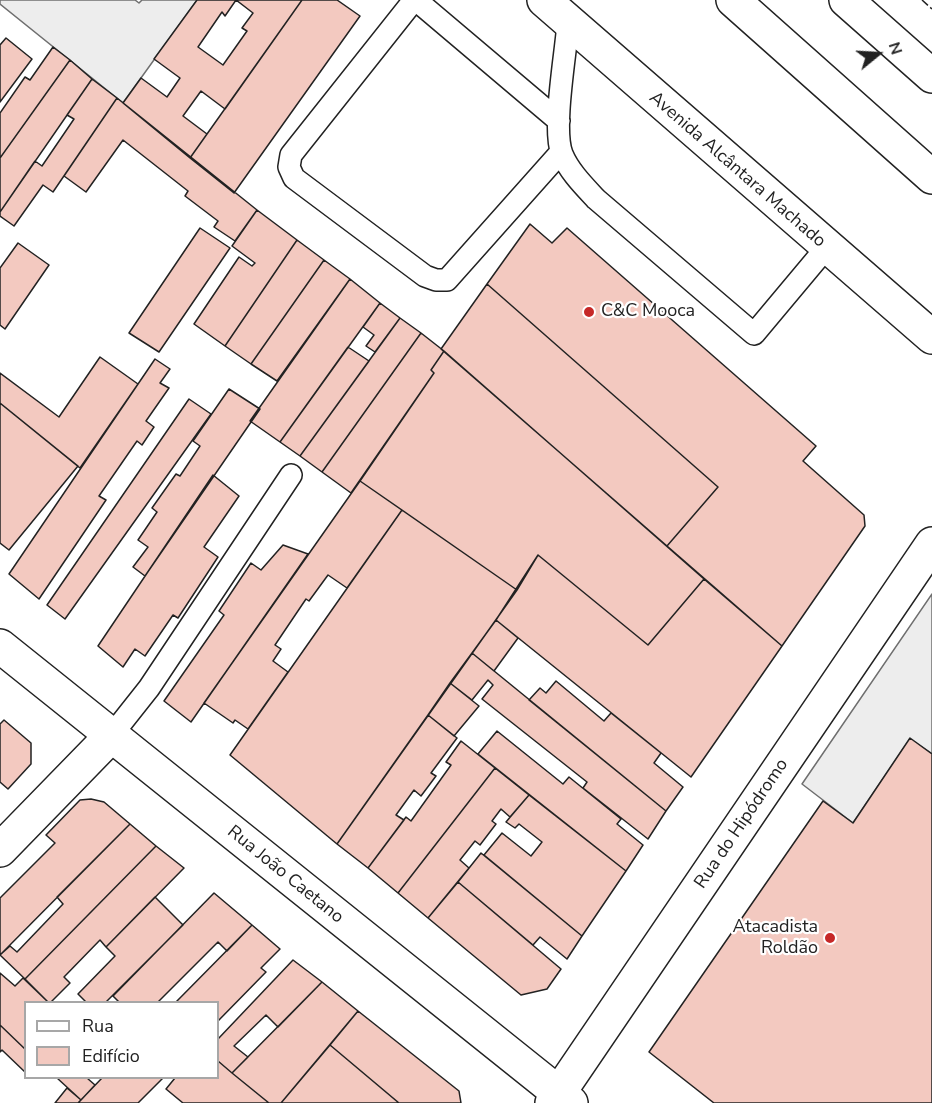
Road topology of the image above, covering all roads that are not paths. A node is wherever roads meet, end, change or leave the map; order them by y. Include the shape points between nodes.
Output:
1 (415, 0) edge
2 (544, 0) edge
3 (733, 0) edge
4 (846, 0) edge
5 (568, 22) junction
6 (932, 76) edge
7 (559, 121) junction
8 (561, 152) junction
9 (932, 177) edge
10 (826, 248) junction
11 (932, 337) edge
12 (291, 475) dead end
13 (932, 544) edge
14 (0, 646) edge
15 (111, 736) junction
16 (0, 850) edge
17 (560, 1100) edge

1 - 7 lane
1 - 8 lane via 291,155 289,167 294,178 425,276 447,280
2 - 5 main road, Avenida Alcântara Machado
3 - 9 main road
4 - 6 main road
5 - 7 lane
5 - 10 main road, Avenida Alcântara Machado
7 - 8 lane
8 - 10 lane via 575,176 596,199 754,334
10 - 11 main road, Avenida Alcântara Machado
12 - 15 lane via 149,688
13 - 17 main road, Rua do Hipódromo
14 - 15 main road, Rua João Caetano
15 - 16 main road
15 - 17 main road, Rua João Caetano

